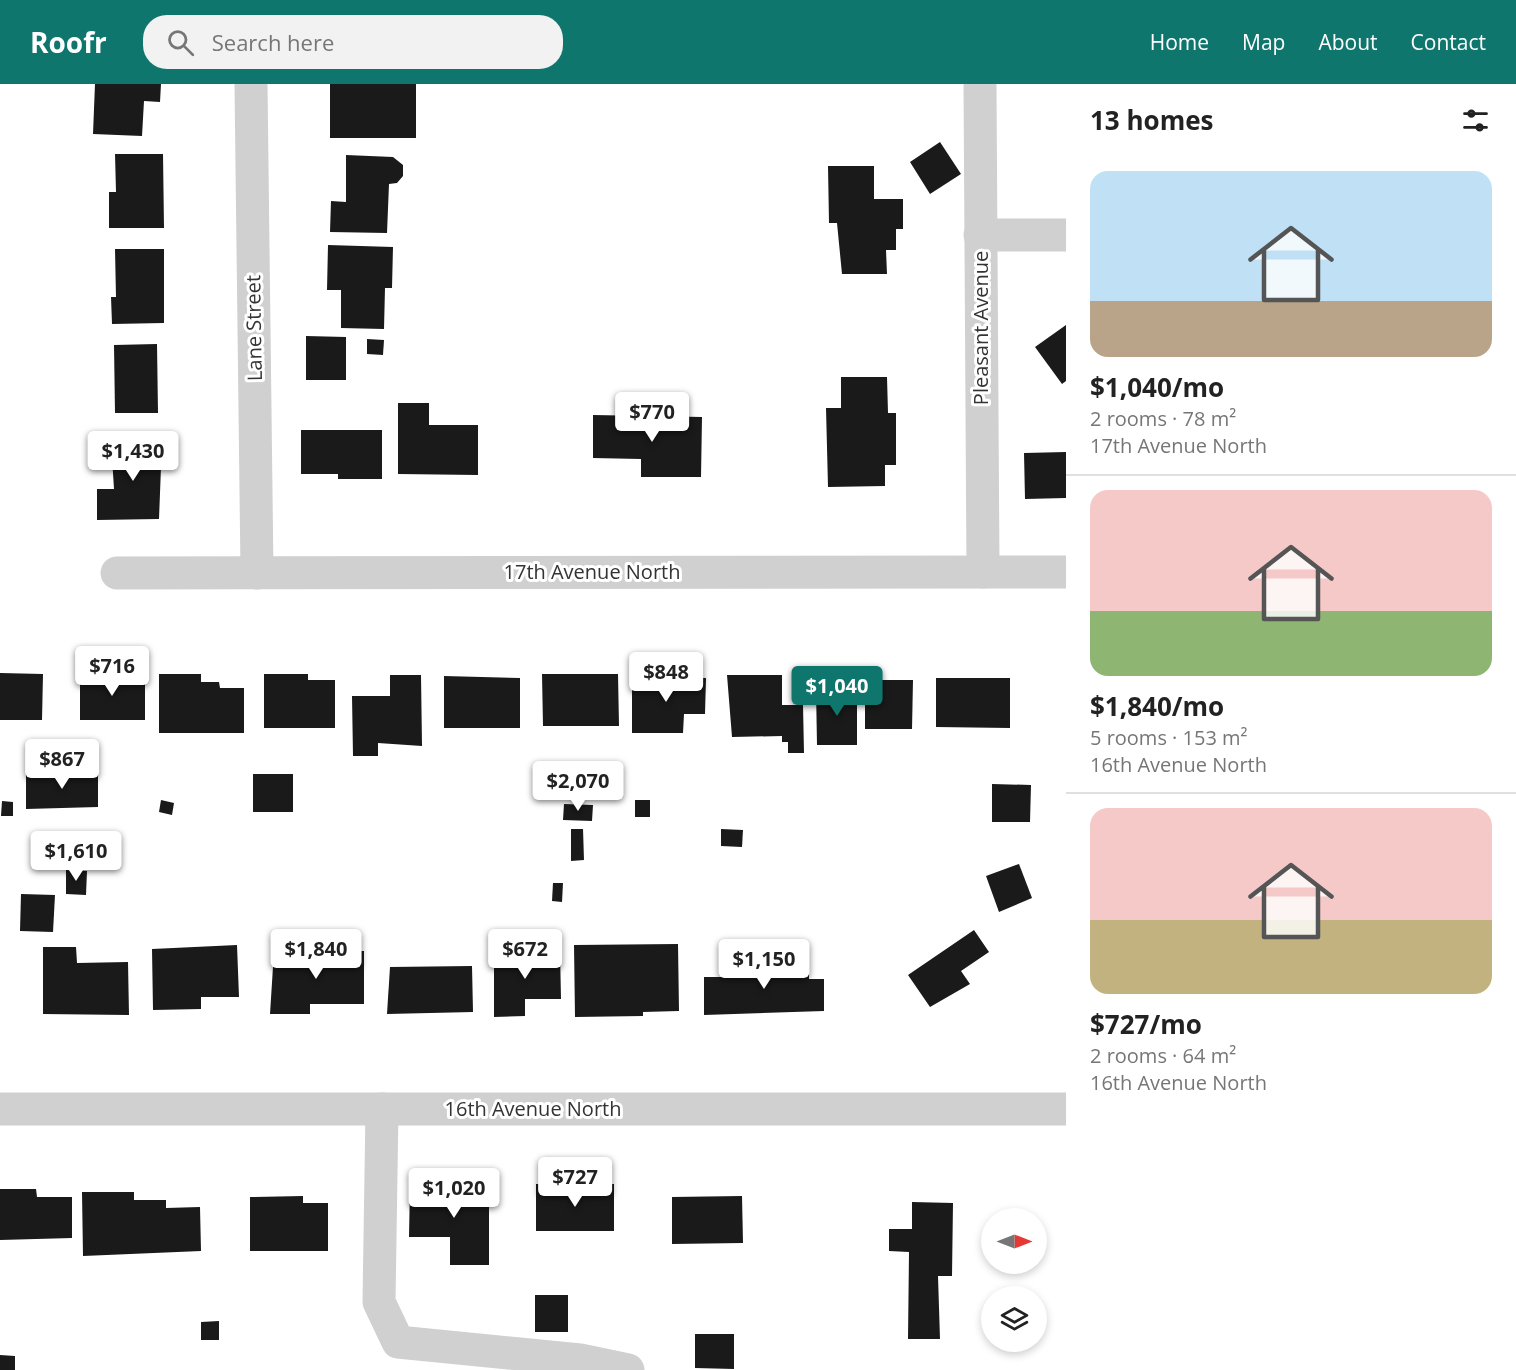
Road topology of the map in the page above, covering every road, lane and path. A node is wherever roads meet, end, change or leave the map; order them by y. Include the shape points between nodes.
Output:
1 (251, 84) edge
2 (980, 84) edge
3 (980, 235) junction
4 (1066, 235) edge
5 (983, 572) junction
6 (1066, 572) edge
7 (117, 573) dead end
8 (257, 573) junction
9 (0, 1109) edge
10 (382, 1109) junction
11 (1066, 1109) edge
12 (628, 1370) edge

1 - 8 street, Lane Street
2 - 3 street, Pleasant Avenue
3 - 4 street
3 - 5 street, Pleasant Avenue
5 - 6 street, 17th Avenue North
5 - 8 street, 17th Avenue North
7 - 8 street, 17th Avenue North
9 - 10 street, 16th Avenue North
10 - 11 street, 16th Avenue North
10 - 12 street via 379,1302 398,1342 580,1360

